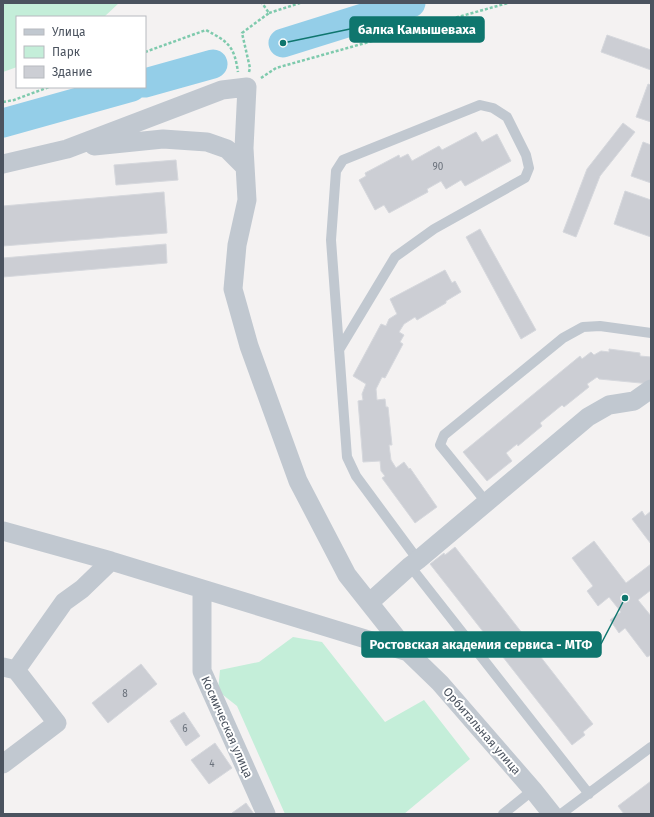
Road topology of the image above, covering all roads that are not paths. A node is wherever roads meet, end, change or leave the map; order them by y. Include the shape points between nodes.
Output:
1 (67, 149) junction
2 (3, 164) edge
3 (245, 167) junction
4 (651, 333) edge
5 (339, 350) junction
6 (651, 388) edge
7 (487, 502) junction
8 (3, 531) edge
9 (111, 561) junction
10 (414, 563) junction
11 (202, 589) junction
12 (369, 603) junction
13 (408, 652) junction
14 (10, 669) edge
15 (651, 747) edge
16 (3, 764) edge
17 (533, 790) junction
18 (589, 794) junction
19 (266, 814) edge
20 (503, 814) edge
21 (552, 814) edge
22 (561, 814) edge

1 - 2 street
1 - 3 street via 163,139 206,142 227,149
1 - 3 street, Орбитальная улица via 222,90 243,88
3 - 12 street, Орбитальная улица via 247,200 237,245 232,289 249,346 298,481 347,575
4 - 7 lane via 600,326 583,328 563,338 444,435 440,445
5 - 5 lane via 331,240 336,171 342,160 480,105 493,108 507,117 526,155 529,168 525,178 434,229 395,257
5 - 10 lane via 347,457 356,476
6 - 7 street via 634,401 609,405 588,417
7 - 10 street
8 - 9 street
9 - 11 street
9 - 14 street via 82,589 64,602
10 - 12 street
10 - 18 lane
11 - 13 street
11 - 19 street, Космическая улица via 202,671
12 - 13 street, Орбитальная улица
13 - 17 street, Орбитальная улица via 440,682
14 - 16 street via 57,723
15 - 18 lane
17 - 20 lane
17 - 21 street, Орбитальная улица
18 - 22 lane

